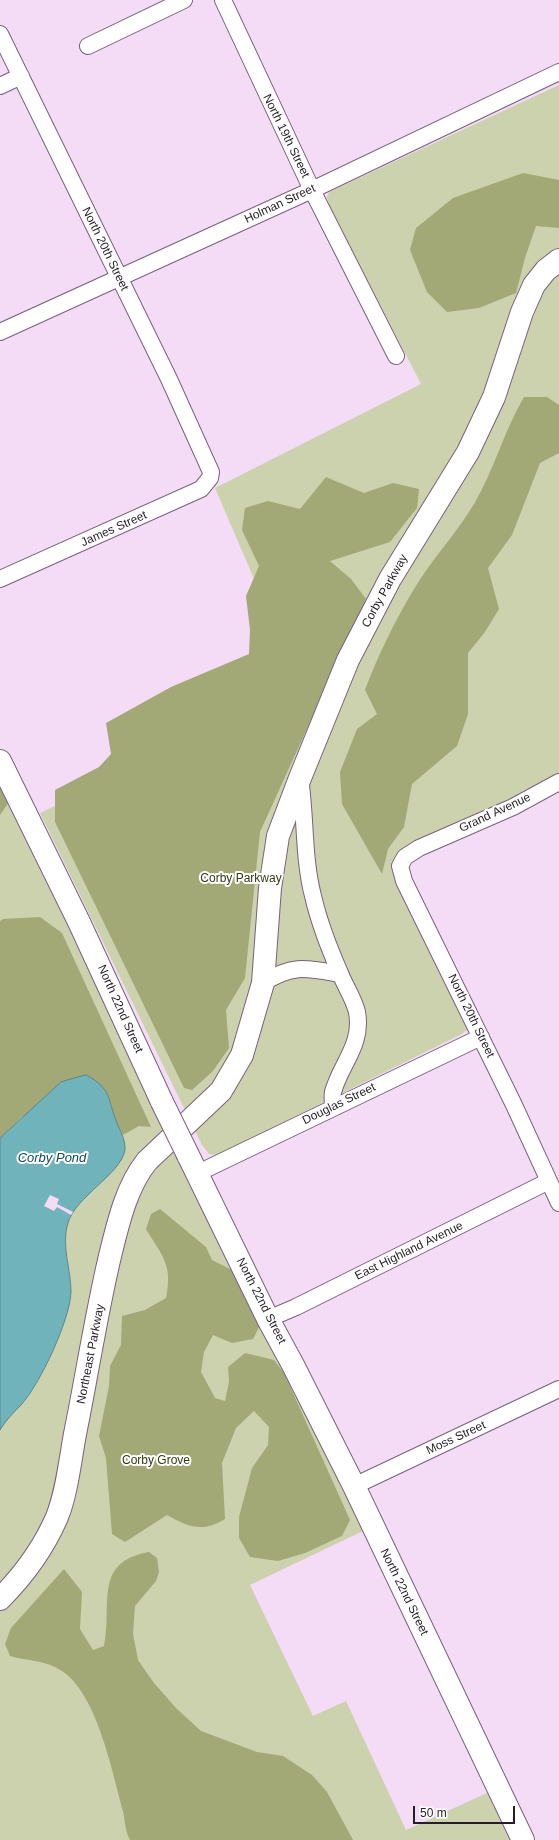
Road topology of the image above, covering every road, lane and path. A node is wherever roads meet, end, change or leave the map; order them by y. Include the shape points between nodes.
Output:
1 (184, 0) edge
2 (223, 0) edge
3 (0, 34) edge
4 (88, 46) dead end
5 (559, 72) edge
6 (21, 76) junction
7 (0, 86) edge
8 (312, 190) junction
9 (559, 260) edge
10 (120, 279) junction
11 (0, 332) edge
12 (396, 356) dead end
13 (208, 464) joint
14 (0, 579) edge
15 (0, 761) edge
16 (300, 778) junction
17 (559, 782) edge
18 (431, 842) joint
19 (340, 974) junction
20 (262, 983) junction
21 (481, 1037) junction
22 (333, 1107) junction
23 (194, 1117) joint
24 (193, 1164) junction
25 (549, 1181) junction
26 (559, 1203) edge
27 (268, 1319) junction
28 (559, 1389) edge
29 (354, 1486) junction
30 (0, 1599) edge
31 (523, 1840) edge

1 - 4 street
2 - 8 street, North 19th Street
3 - 6 street, North 20th Street
5 - 8 street, Holman Street
6 - 7 street
6 - 10 street, North 20th Street
8 - 10 street, Holman Street
8 - 12 street, North 19th Street
9 - 16 street, Corby Parkway via 546,270 534,285 522,312 494,398 468,452 390,578 348,660
10 - 11 street, Holman Street
10 - 13 street, North 20th Street
13 - 14 street, James Street via 210,478 201,489
15 - 24 street, North 22nd Street, bridge via 80,922
16 - 19 street via 304,806 305,853 312,895
16 - 20 street, Corby Parkway via 278,836 270,888
17 - 18 street, Grand Avenue via 513,806
18 - 21 street, North 20th Street via 405,857 400,866 401,874
19 - 20 street via 314,969 295,969 279,973
19 - 22 street via 357,1012 357,1031 354,1049 333,1093
20 - 23 street, Corby Parkway via 242,1055 221,1091
21 - 22 street, Douglas Street
21 - 25 street, North 20th Street
22 - 24 street, Douglas Street
23 - 30 street, Northeast Parkway via 147,1161 137,1173 130,1190 106,1273 67,1478 57,1516 39,1551 15,1584
24 - 27 street, North 22nd Street
25 - 26 street, North 20th Street
25 - 27 street, East Highland Avenue
27 - 29 street, North 22nd Street
28 - 29 street, Moss Street
29 - 31 street, North 22nd Street

